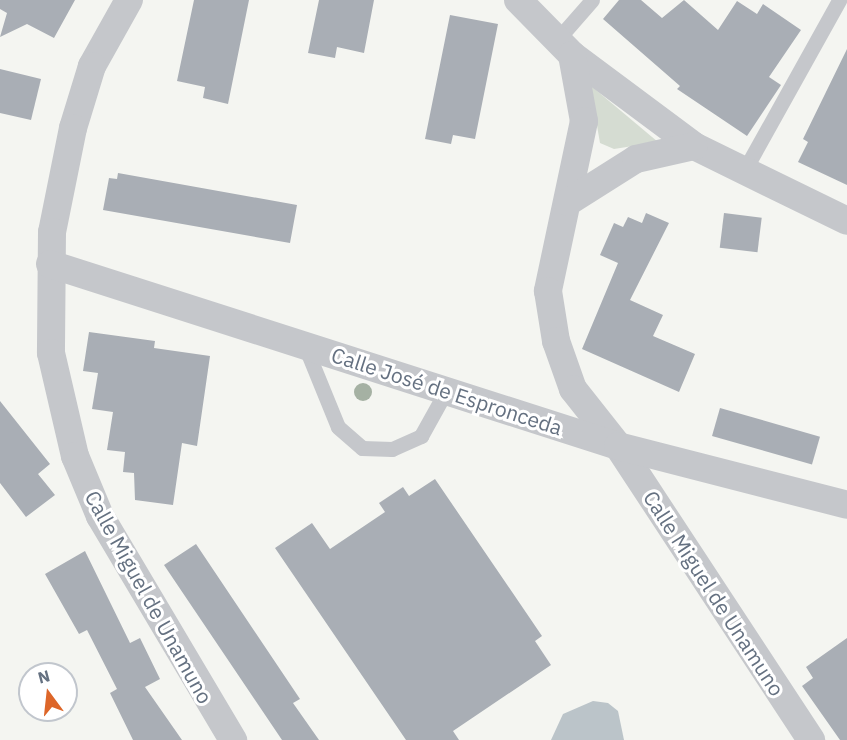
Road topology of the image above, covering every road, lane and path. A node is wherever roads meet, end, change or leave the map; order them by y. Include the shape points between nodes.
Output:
1 (129, 0) edge
2 (518, 0) edge
3 (592, 0) edge
4 (839, 0) edge
5 (564, 48) junction
6 (694, 146) junction
7 (744, 171) junction
8 (568, 202) junction
9 (847, 221) edge
10 (50, 264) junction
11 (305, 346) junction
12 (446, 391) junction
13 (618, 446) junction
14 (847, 505) edge
15 (233, 740) edge
16 (811, 740) edge

1 - 10 street, Calle Miguel de Unamuno via 116,17 92,66 73,128
2 - 5 street
3 - 5 lane
4 - 7 lane
5 - 6 street
5 - 8 street, Calle Miguel de Unamuno via 584,121
6 - 7 street
6 - 8 street via 636,159
7 - 9 street
8 - 13 street, Calle Miguel de Unamuno via 548,291 556,341 573,389
10 - 11 street, Calle José de Espronceda
10 - 15 street, Calle Miguel de Unamuno via 51,352 75,456 100,516
11 - 12 street, Calle José de Espronceda
11 - 12 lane via 338,427 362,448 392,449 421,436
12 - 13 street, Calle José de Espronceda
13 - 14 street, Calle José de Espronceda
13 - 16 street, Calle Miguel de Unamuno

